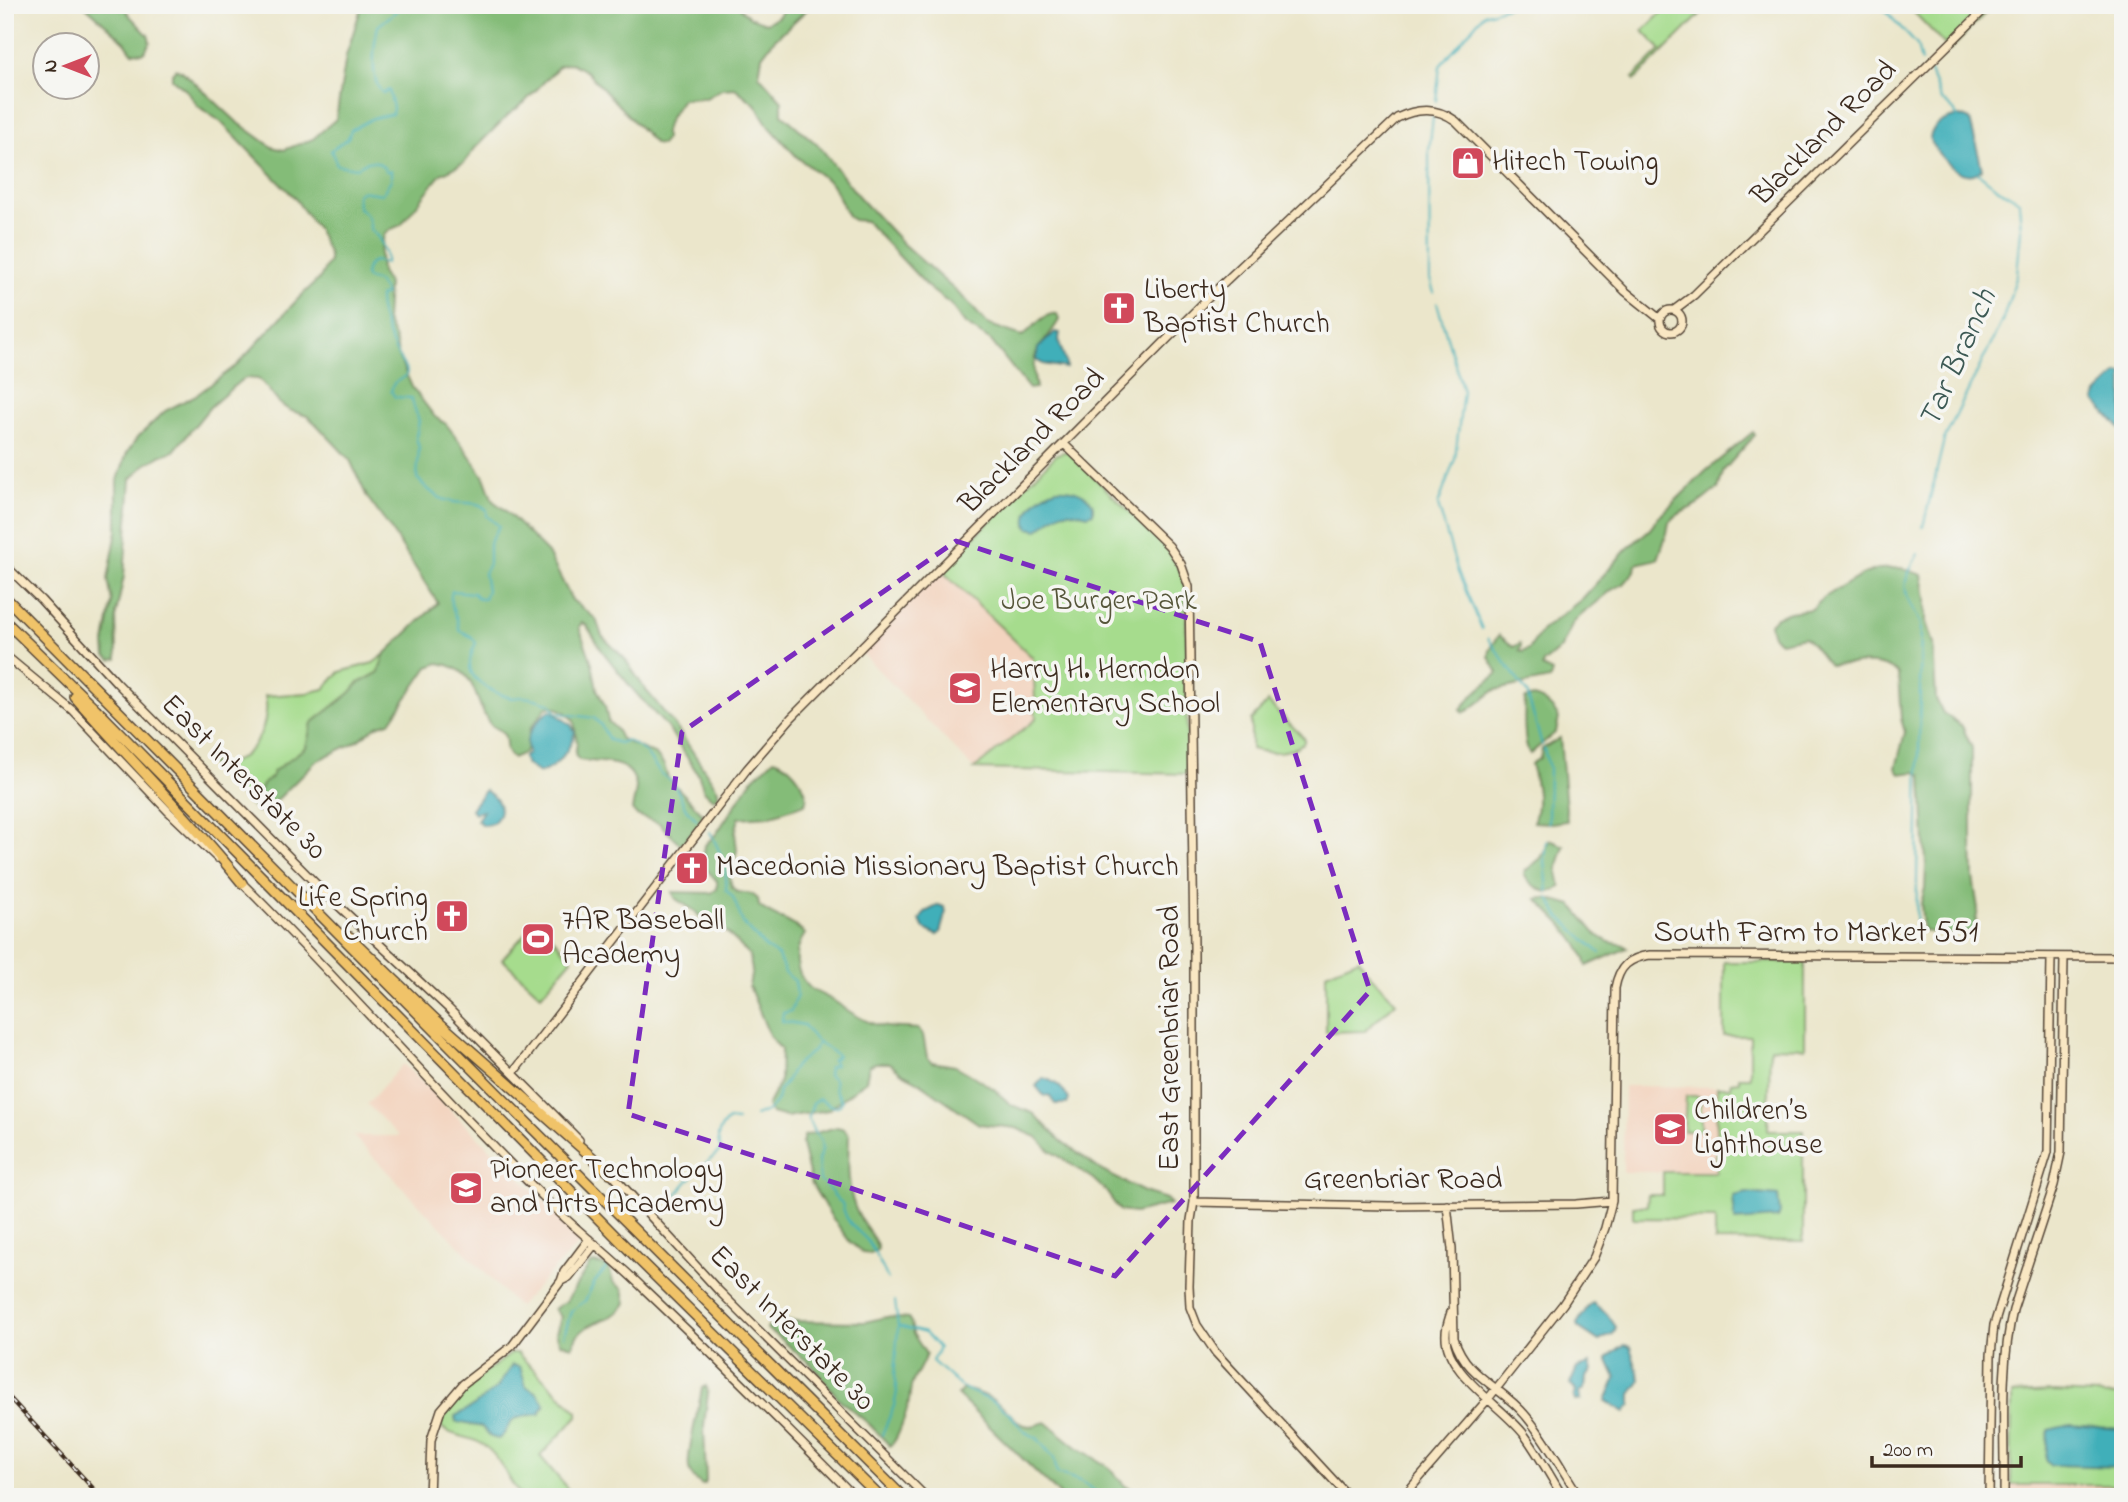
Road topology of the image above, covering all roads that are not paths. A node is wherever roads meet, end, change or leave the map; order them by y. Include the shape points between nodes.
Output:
1 (1989, 5) edge
2 (1694, 295) junction
3 (1648, 308) junction
4 (1670, 310) junction
5 (1660, 319) junction
6 (1682, 320) junction
7 (1064, 444) junction
8 (5, 565) edge
9 (7, 597) edge
10 (5, 621) edge
11 (5, 655) edge
12 (42, 658) junction
13 (246, 841) junction
14 (242, 883) junction
15 (2052, 957) junction
16 (2064, 957) junction
17 (2123, 957) edge
18 (513, 1073) junction
19 (610, 1173) junction
20 (1612, 1200) junction
21 (1194, 1202) junction
22 (1447, 1205) junction
23 (592, 1242) junction
24 (1453, 1301) junction
25 (1497, 1388) junction
26 (1488, 1399) junction
27 (1989, 1495) edge
28 (2004, 1495) edge
29 (429, 1497) edge
30 (855, 1497) edge
31 (880, 1497) edge
32 (903, 1497) edge
33 (926, 1497) edge
34 (1349, 1497) edge
35 (1403, 1497) edge
36 (1563, 1497) edge
37 (1580, 1497) edge

1 - 2 street, Blackland Road
2 - 4 street, Blackland Road
2 - 6 street, Blackland Road
3 - 4 street
3 - 5 street, Blackland Road
3 - 7 street, Blackland Road via 1625,291 1456,121 1438,111 1412,111 1392,121 1307,202
4 - 5 street
4 - 6 street via 1679,312
5 - 6 street via 1669,332 1679,329
7 - 18 street, Blackland Road via 776,734
7 - 21 street, East Greenbriar Road via 1169,546 1189,587
8 - 18 street, East Interstate 30 via 329,897
9 - 13 highway
10 - 12 highway
11 - 14 street via 73,711
12 - 14 highway
12 - 31 highway
13 - 19 highway via 441,1025
13 - 32 highway
14 - 23 street via 456,1108
15 - 16 street, South Farm to Market 551
15 - 20 street, South Farm to Market 551 via 1637,957 1622,967 1615,988
15 - 27 street via 2049,1143 1994,1325
16 - 17 street, South Farm to Market 551
16 - 28 street via 2061,1153 2008,1333
18 - 19 street, East Interstate 30
19 - 33 street, East Interstate 30 via 718,1290
20 - 22 street, Greenbriar Road
20 - 25 street, South Farm to Market 551 via 1594,1257 1583,1276
21 - 22 street, Greenbriar Road
21 - 34 street, East Greenbriar Road via 1189,1286 1197,1325 1216,1353
22 - 24 street
23 - 29 street via 564,1272 512,1346 463,1384 441,1410 430,1440
23 - 30 street
24 - 25 street via 1454,1338 1462,1359
24 - 26 street via 1446,1333 1449,1352 1459,1370
25 - 26 street, South Farm to Market 551
25 - 37 street via 1528,1418
26 - 35 street, South Farm to Market 551
26 - 36 street via 1522,1432
27 - 28 street

